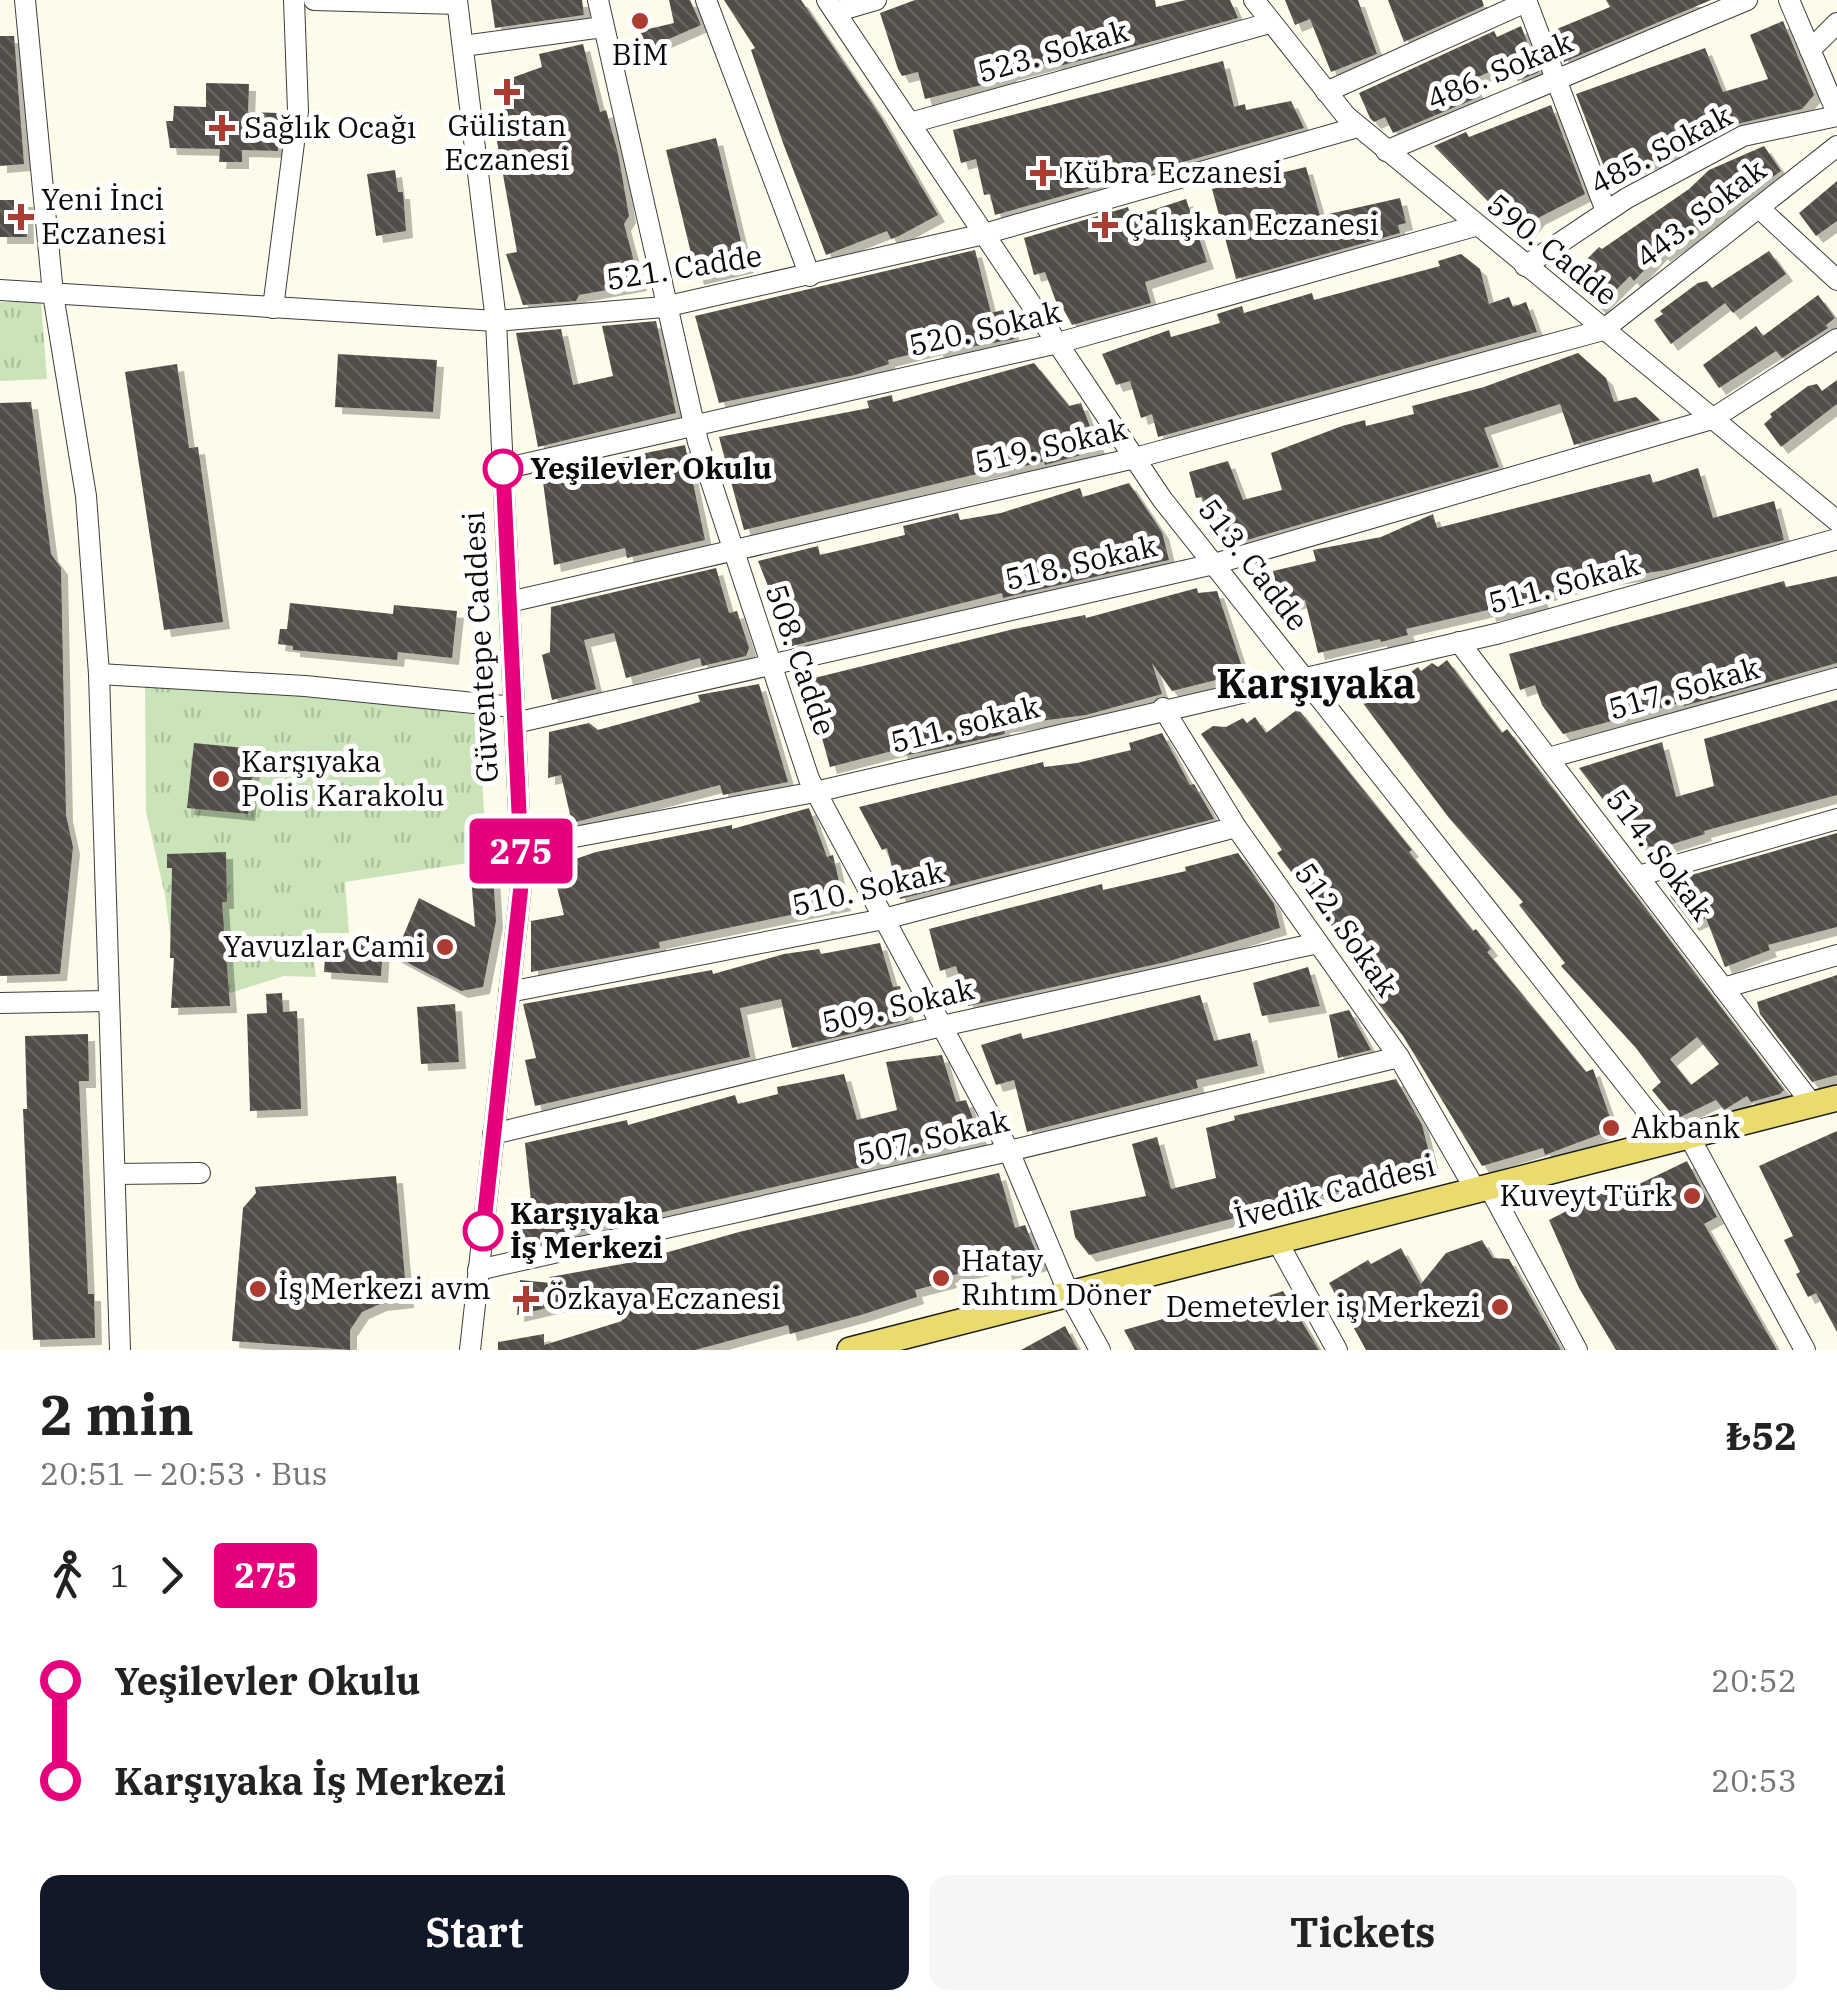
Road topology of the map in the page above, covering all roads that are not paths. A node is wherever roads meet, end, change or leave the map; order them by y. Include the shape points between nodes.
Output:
1 (26, 0) edge
2 (294, 0) edge
3 (314, 0) edge
4 (598, 0) edge
5 (706, 0) edge
6 (876, 0) edge
7 (1254, 0) edge
8 (1746, 0) edge
9 (1789, 0) edge
10 (1526, 1) edge
11 (457, 2) edge
12 (831, 6) edge
13 (1270, 23) junction
14 (1837, 23) edge
15 (603, 27) junction
16 (462, 46) junction
17 (1810, 50) junction
18 (1556, 80) junction
19 (1326, 92) junction
20 (1837, 114) edge
21 (910, 123) junction
22 (1358, 126) junction
23 (1837, 146) edge
24 (1386, 152) junction
25 (1758, 208) junction
26 (1606, 211) junction
27 (1476, 226) junction
28 (984, 234) junction
29 (1525, 266) junction
30 (810, 276) junction
31 (1837, 280) edge
32 (0, 290) edge
33 (53, 294) junction
34 (664, 307) junction
35 (273, 308) junction
36 (496, 321) junction
37 (1603, 330) junction
38 (1837, 340) edge
39 (1058, 343) junction
40 (1712, 419) junction
41 (694, 427) junction
42 (1135, 458) junction
43 (503, 469) junction
44 (1837, 521) edge
45 (1837, 539) edge
46 (732, 552) junction
47 (1214, 564) junction
48 (509, 602) junction
49 (1459, 642) junction
50 (768, 664) junction
51 (99, 674) junction
52 (1304, 678) junction
53 (1837, 678) edge
54 (1162, 708) junction
55 (514, 715) junction
56 (1548, 758) junction
57 (816, 792) junction
58 (1837, 819) edge
59 (1236, 826) junction
60 (520, 847) junction
61 (1638, 876) junction
62 (884, 919) junction
63 (1318, 943) junction
64 (1837, 954) edge
65 (1723, 988) junction
66 (509, 992) junction
67 (107, 1001) junction
68 (0, 1004) edge
69 (942, 1026) junction
70 (1399, 1057) junction
71 (1824, 1101) edge
72 (493, 1134) junction
73 (1680, 1138) junction
74 (1009, 1152) junction
75 (200, 1173) dead end
76 (115, 1174) junction
77 (1482, 1188) junction
78 (1278, 1241) junction
79 (478, 1270) junction
80 (1069, 1294) junction
81 (892, 1345) edge
82 (120, 1350) edge
83 (470, 1350) edge
84 (850, 1350) edge
85 (1100, 1350) edge
86 (1338, 1350) edge
87 (1577, 1350) edge
88 (1804, 1350) edge

1 - 33 street
2 - 35 street via 298,111
3 - 11 street
4 - 15 street, 508. Cadde
5 - 30 street
6 - 12 street
7 - 13 street, 590. Cadde
8 - 18 street, 486. Sokak
9 - 17 street
10 - 18 street
10 - 19 street
11 - 16 street, Güventepe Caddesi
12 - 21 street, 513. Cadde
13 - 19 street, 590. Cadde
13 - 21 street, 523. Sokak
14 - 17 street
15 - 16 street
15 - 34 street, 508. Cadde
16 - 36 street, Güventepe Caddesi
17 - 20 street
18 - 24 street, 486. Sokak
18 - 26 street
19 - 22 street, 590. Cadde
20 - 26 street, 485. Sokak via 1743,136
21 - 28 street, 513. Cadde
22 - 24 street, 590. Cadde
22 - 28 street, 521. Cadde
23 - 25 street, 443. Sokak
24 - 27 street, 590. Cadde
25 - 31 street
25 - 37 street, 443. Sokak
26 - 29 street, 485. Sokak
27 - 29 street, 590. Cadde
27 - 39 street, 520. Sokak
28 - 30 street, 521. Cadde
28 - 39 street, 513. Cadde
29 - 37 street, 590. Cadde
30 - 34 street, 521. Cadde
32 - 33 street, 521. Cadde
33 - 35 street, 521. Cadde
33 - 51 street via 86,496
34 - 36 street, 521. Cadde
34 - 41 street, 508. Cadde
35 - 36 street, 521. Cadde
36 - 43 street, Güventepe Caddesi
37 - 40 street, 590. Cadde
37 - 42 street, 519. Sokak
38 - 40 street, 518. Sokak
39 - 41 street, 520. Sokak
39 - 42 street, 513. Cadde
40 - 44 street, 590. Cadde
40 - 47 street, 518. Sokak
41 - 43 street, 520. Sokak
41 - 46 street, 508. Cadde
42 - 46 street, 519. Sokak
42 - 47 street, 513. Cadde
43 - 48 street, Güventepe Caddesi
45 - 49 street, 511. Sokak
46 - 48 street, 519. Sokak
46 - 50 street, 508. Cadde
47 - 50 street, 518. Sokak
47 - 52 street, 513. Cadde
48 - 55 street, Güventepe Caddesi
49 - 52 street, 511. Sokak
49 - 56 street, 514. Sokak
50 - 55 street, 518. Sokak
50 - 57 street, 508. Cadde
51 - 55 street, 518. Sokak via 305,686
51 - 67 street
52 - 54 street, 511. sokak
52 - 73 street, 513. Cadde
53 - 56 street, 517. Sokak
54 - 57 street, 511. sokak
54 - 59 street, 512. Sokak
55 - 60 street, Güventepe Caddesi
56 - 61 street, 514. Sokak
57 - 60 street, 511. sokak
57 - 62 street, 508. Cadde
58 - 61 street
59 - 62 street, 510. Sokak
59 - 63 street, 512. Sokak
60 - 66 street, Güventepe Caddesi
61 - 65 street, 514. Sokak
62 - 66 street, 510. Sokak
62 - 69 street, 508. Cadde
63 - 69 street, 509. Sokak
63 - 70 street, 512. Sokak
64 - 65 street
65 - 71 street, 514. Sokak
66 - 72 street, Güventepe Caddesi
67 - 68 street
67 - 76 street
69 - 72 street, 509. Sokak
69 - 74 street, 508. Cadde
70 - 74 street, 507. Sokak
70 - 77 street, 512. Sokak
71 - 73 main road, İvedik Caddesi
72 - 79 street, Güventepe Caddesi
73 - 77 main road, İvedik Caddesi
73 - 88 street, 513. Cadde
74 - 79 street, 507. Sokak
74 - 80 street, 508. Cadde
75 - 76 street
76 - 82 street
77 - 78 main road, İvedik Caddesi
77 - 87 street, 512. Sokak
78 - 80 main road, İvedik Caddesi
78 - 86 street
79 - 83 street, Güventepe Caddesi
80 - 81 main road, İvedik Caddesi
80 - 85 street, 508. Cadde
81 - 84 main road, İvedik Caddesi

